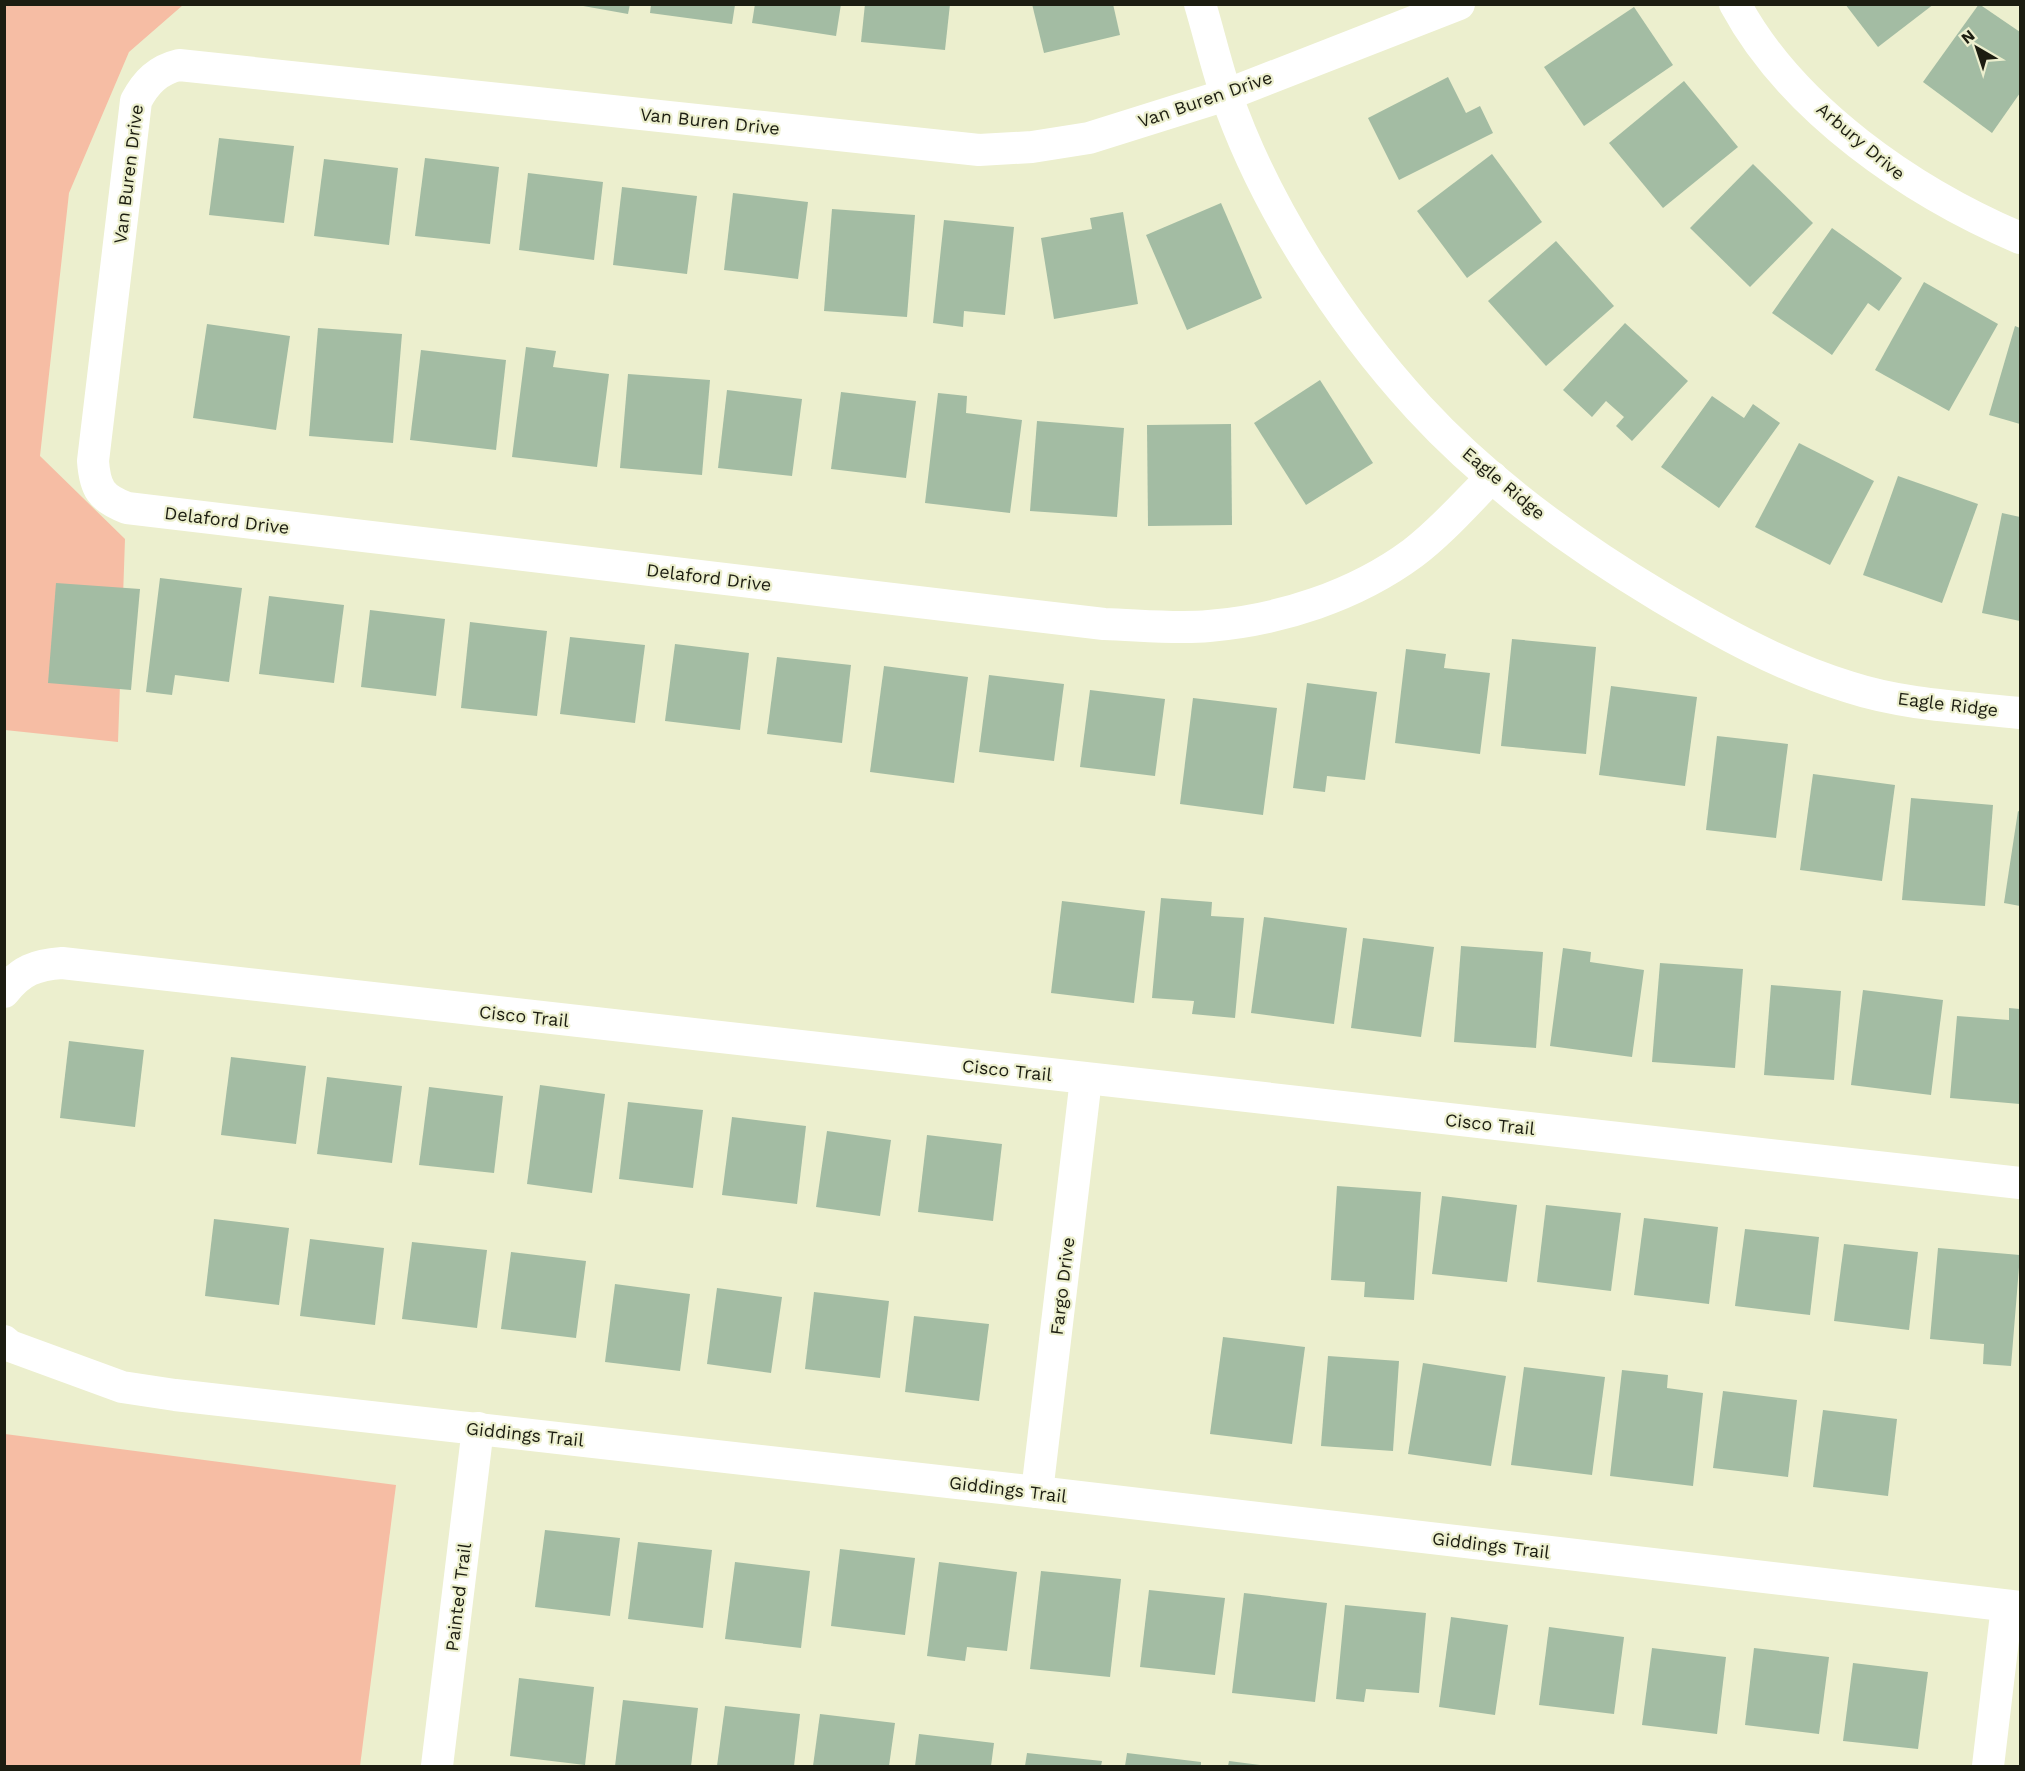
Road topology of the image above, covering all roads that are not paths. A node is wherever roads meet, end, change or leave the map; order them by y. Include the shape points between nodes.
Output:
1 (1200, 4) edge
2 (1459, 4) edge
3 (1735, 4) edge
4 (1226, 94) junction
5 (2020, 238) edge
6 (115, 282) joint
7 (1492, 477) junction
8 (2020, 713) edge
9 (4, 992) edge
10 (1086, 1079) junction
11 (2020, 1183) edge
12 (4, 1341) edge
13 (478, 1428) junction
14 (1036, 1492) junction
15 (2014, 1606) edge
16 (437, 1767) edge
17 (1988, 1767) edge

1 - 4 street, Eagle Ridge
2 - 4 street, Van Buren Drive
3 - 5 street, Arbury Drive via 1793,81 1859,144 1940,200
4 - 6 street, Van Buren Drive via 1089,138 979,150 179,65 153,77 136,101
4 - 7 street, Eagle Ridge via 1258,168 1298,244 1354,328 1419,408
6 - 7 street, Delaford Drive via 93,461 99,490 109,501 127,508 1104,624 1208,626 1301,608 1379,575 1413,552
7 - 8 street, Eagle Ridge via 1623,574 1707,624 1791,665 1849,687 1897,699
9 - 10 street, Cisco Trail via 37,965 62,963
10 - 11 street, Cisco Trail
10 - 14 street, Fargo Drive
12 - 13 street, Giddings Trail via 122,1387
13 - 14 street, Giddings Trail
13 - 16 street, Painted Trail
14 - 15 street, Giddings Trail
15 - 17 street

